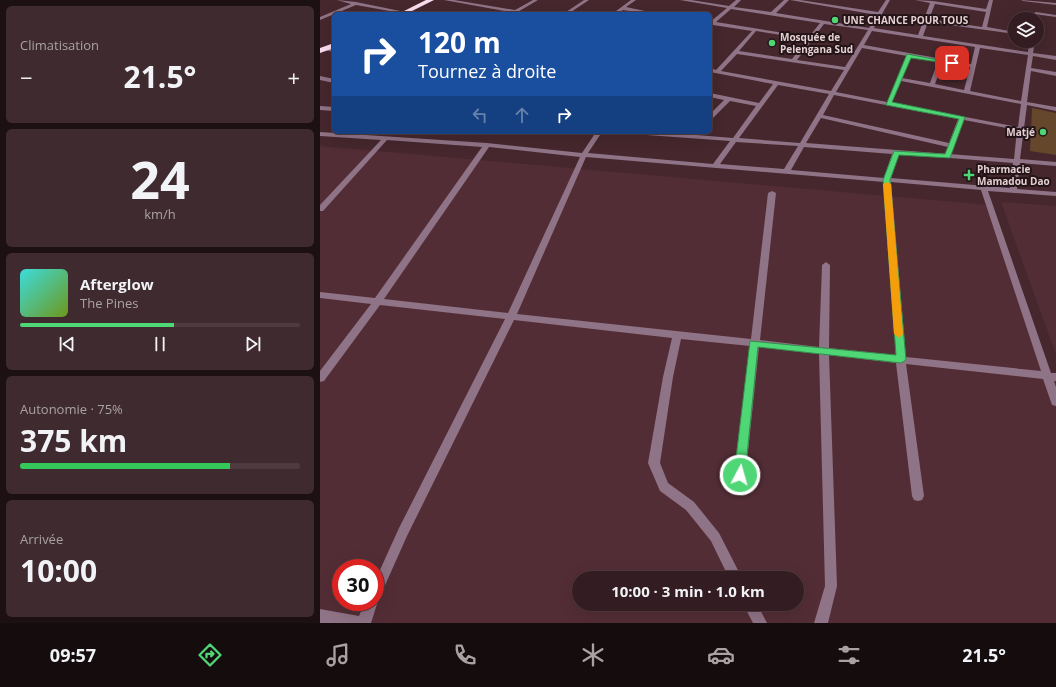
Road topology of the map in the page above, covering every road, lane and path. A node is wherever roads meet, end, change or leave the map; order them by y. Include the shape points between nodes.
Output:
1 (339, 0) edge
2 (421, 0) edge
3 (430, 0) edge
4 (446, 0) edge
5 (487, 0) edge
6 (536, 0) edge
7 (576, 0) edge
8 (634, 0) edge
9 (682, 0) edge
10 (688, 0) edge
11 (739, 0) edge
12 (786, 0) edge
13 (792, 0) edge
14 (840, 0) edge
15 (888, 0) edge
16 (917, 0) edge
17 (991, 0) edge
18 (1023, 0) edge
19 (586, 1) edge
20 (1036, 1) edge
21 (933, 2) junction
22 (356, 3) junction
23 (1056, 4) edge
24 (477, 5) junction
25 (834, 6) junction
26 (622, 8) junction
27 (731, 8) junction
28 (989, 11) junction
29 (335, 12) edge
30 (394, 12) edge
31 (400, 12) edge
32 (400, 12) edge
33 (568, 12) edge
34 (617, 12) edge
35 (645, 12) edge
36 (1036, 12) edge
37 (332, 13) edge
38 (772, 14) junction
39 (879, 14) junction
40 (1044, 14) edge
41 (1056, 16) edge
42 (321, 18) edge
43 (927, 20) junction
44 (712, 22) edge
45 (823, 22) junction
46 (712, 23) edge
47 (984, 28) junction
48 (870, 29) junction
49 (755, 30) junction
50 (1008, 32) edge
51 (920, 37) junction
52 (810, 38) junction
53 (332, 42) edge
54 (332, 46) edge
55 (861, 46) junction
56 (978, 46) junction
57 (1031, 48) edge
58 (322, 49) edge
59 (332, 50) edge
60 (736, 52) junction
61 (1030, 54) junction
62 (909, 56) junction
63 (1056, 58) edge
64 (793, 61) junction
65 (941, 61) junction
66 (973, 66) junction
67 (847, 69) junction
68 (1029, 69) junction
69 (712, 70) edge
70 (718, 71) junction
71 (1056, 74) edge
72 (320, 78) edge
73 (899, 79) junction
74 (332, 81) edge
75 (777, 82) junction
76 (932, 85) junction
77 (967, 91) junction
78 (833, 93) junction
79 (712, 95) edge
80 (728, 99) junction
81 (889, 103) junction
82 (1025, 103) junction
83 (761, 105) junction
84 (320, 108) edge
85 (332, 109) edge
86 (1056, 109) edge
87 (712, 116) edge
88 (819, 116) junction
89 (962, 117) junction
90 (1021, 129) junction
91 (320, 134) edge
92 (404, 134) edge
93 (598, 134) edge
94 (697, 134) edge
95 (385, 139) junction
96 (400, 140) junction
97 (734, 140) junction
98 (487, 145) junction
99 (802, 145) junction
100 (952, 146) junction
101 (896, 153) junction
102 (584, 155) junction
103 (947, 156) junction
104 (1017, 162) junction
105 (1056, 164) edge
106 (714, 166) junction
107 (786, 172) junction
108 (887, 180) junction
109 (984, 188) junction
110 (1013, 190) junction
111 (772, 193) dead end
112 (1056, 194) edge
113 (320, 209) edge
114 (826, 266) dead end
115 (320, 296) edge
116 (377, 302) junction
117 (511, 316) junction
118 (677, 335) junction
119 (754, 343) junction
120 (824, 351) junction
121 (901, 360) junction
122 (1052, 376) edge
123 (320, 378) edge
124 (1056, 402) edge
125 (738, 490) dead end
126 (918, 496) dead end
127 (732, 571) edge
128 (384, 575) edge
129 (369, 611) edge
130 (754, 611) edge
131 (320, 616) edge
132 (364, 623) edge
133 (760, 623) edge
134 (821, 623) edge

1 - 22 street
2 - 31 highway
3 - 32 highway
4 - 24 street
5 - 24 street
6 - 24 street via 516,12
7 - 19 street
8 - 26 street
9 - 10 street
10 - 27 street
11 - 27 street
12 - 38 street
13 - 25 street
14 - 25 street
15 - 39 street
16 - 21 street
17 - 28 street
18 - 20 street
19 - 33 street
20 - 23 street
20 - 36 street
21 - 28 street
21 - 43 street
22 - 29 street
22 - 30 street
25 - 39 street
26 - 34 street
26 - 35 street
27 - 38 street
27 - 44 street
28 - 47 street
37 - 42 street
38 - 45 street
39 - 48 street
40 - 41 street
43 - 47 street
43 - 51 street
45 - 48 street
45 - 52 street
46 - 49 street
47 - 50 street
48 - 51 street
48 - 55 street
49 - 52 street
49 - 60 street
51 - 56 street
52 - 64 street
53 - 58 highway
54 - 58 highway
55 - 62 street
55 - 67 street
56 - 61 street
56 - 66 street
57 - 61 street
58 - 59 street
60 - 64 street
60 - 70 street
61 - 63 street
61 - 68 street
62 - 65 street
62 - 73 street
64 - 67 street
65 - 66 street
65 - 76 street
66 - 77 street
67 - 78 street
68 - 71 street
68 - 82 street
69 - 70 street
70 - 75 street
72 - 74 street
73 - 76 street
73 - 81 street
75 - 78 street
75 - 83 street
76 - 77 street
77 - 82 street
78 - 81 street
78 - 88 street
79 - 80 street
80 - 83 street
80 - 87 street
81 - 89 street
82 - 86 street
82 - 90 street
83 - 97 street
84 - 85 street
88 - 99 street
88 - 100 street
89 - 90 street
89 - 100 street
90 - 104 street
91 - 95 street
92 - 96 street
93 - 102 street
94 - 97 street
95 - 96 street
95 - 113 street
96 - 98 street
97 - 99 street
97 - 106 street
98 - 102 street
98 - 116 street
99 - 101 street
99 - 107 street
100 - 103 street
101 - 103 street
101 - 108 street
102 - 106 street
102 - 117 street
103 - 104 street
104 - 105 street
104 - 110 street
106 - 107 street
107 - 108 street
108 - 109 street
108 - 121 street
109 - 110 street
109 - 122 street
110 - 112 street
111 - 119 street
114 - 120 street
115 - 116 street
116 - 117 street
116 - 123 street
117 - 118 street
117 - 128 street via 403,532
118 - 119 street
118 - 127 street via 654,463 664,487 690,506 715,537
119 - 120 street
119 - 125 street
120 - 121 street
120 - 134 street via 831,586
121 - 122 street
121 - 126 street
122 - 124 street
129 - 132 street
130 - 133 street
131 - 132 street

